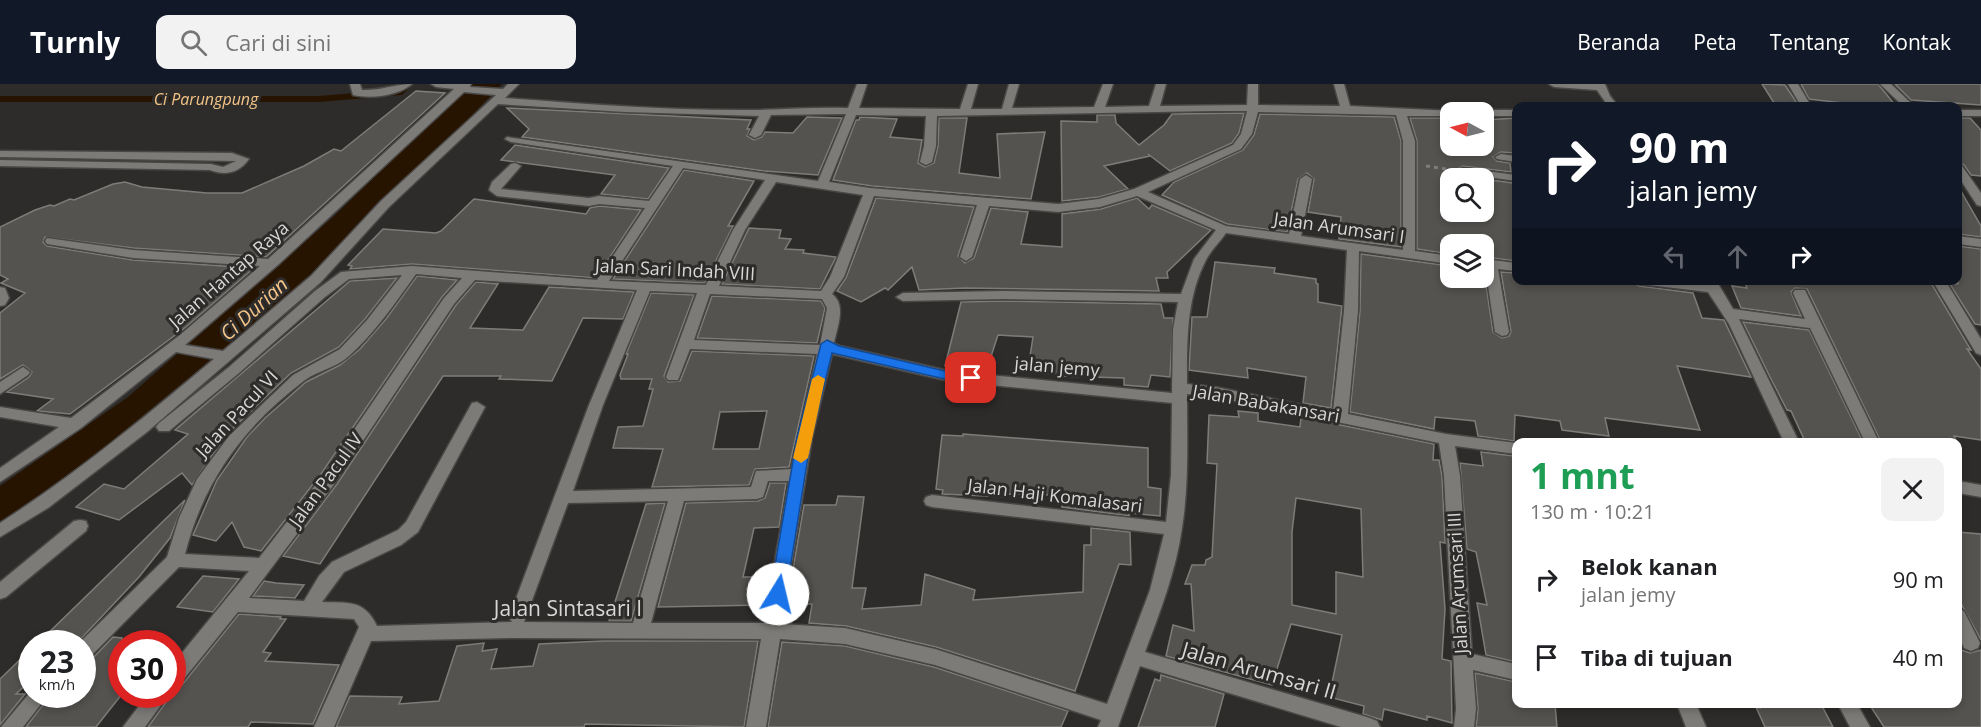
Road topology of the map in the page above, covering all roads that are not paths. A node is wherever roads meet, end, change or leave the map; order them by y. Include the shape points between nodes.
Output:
1 (355, 84) edge
2 (407, 84) edge
3 (436, 84) edge
4 (862, 84) edge
5 (974, 84) edge
6 (1014, 84) edge
7 (1107, 84) edge
8 (1161, 84) edge
9 (1253, 84) edge
10 (1339, 84) edge
11 (1554, 84) edge
12 (1793, 84) edge
13 (1885, 84) edge
14 (1600, 85) edge
15 (466, 87) edge
16 (503, 92) edge
17 (1611, 102) edge
18 (1804, 102) edge
19 (1905, 102) edge
20 (1253, 108) junction
21 (1346, 109) junction
22 (1154, 110) junction
23 (1098, 111) junction
24 (767, 112) junction
25 (965, 112) junction
26 (1006, 112) junction
27 (852, 113) junction
28 (932, 113) junction
29 (1401, 113) junction
30 (1440, 113) edge
31 (1494, 113) edge
32 (1512, 113) edge
33 (1962, 113) edge
34 (1981, 113) edge
35 (755, 135) dead end
36 (511, 139) dead end
37 (1501, 157) dead end
38 (224, 158) junction
39 (1512, 158) edge
40 (2, 160) edge
41 (927, 162) dead end
42 (680, 164) junction
43 (515, 166) dead end
44 (211, 168) junction
45 (1962, 172) edge
46 (1494, 175) edge
47 (1512, 177) edge
48 (772, 179) junction
49 (1306, 179) dead end
50 (822, 185) junction
51 (1976, 186) edge
52 (870, 192) junction
53 (1138, 192) junction
54 (1981, 202) edge
55 (983, 204) junction
56 (652, 205) junction
57 (1223, 229) junction
58 (1294, 240) junction
59 (51, 241) dead end
60 (1962, 241) edge
61 (1981, 243) edge
62 (1353, 248) junction
63 (1409, 256) junction
64 (966, 257) dead end
65 (1440, 259) edge
66 (271, 263) junction
67 (1494, 265) edge
68 (1512, 267) edge
69 (412, 270) junction
70 (346, 275) junction
71 (471, 276) junction
72 (316, 279) junction
73 (600, 285) junction
74 (1711, 285) edge
75 (1941, 285) edge
76 (645, 287) junction
77 (1492, 288) edge
78 (708, 290) junction
79 (0, 291) edge
80 (1800, 293) dead end
81 (825, 295) junction
82 (903, 297) dead end
83 (1186, 298) junction
84 (0, 302) edge
85 (1728, 313) junction
86 (1814, 324) junction
87 (1502, 332) dead end
88 (685, 344) junction
89 (827, 347) junction
90 (176, 348) junction
91 (1981, 350) edge
92 (221, 356) junction
93 (22, 372) dead end
94 (674, 376) dead end
95 (0, 389) edge
96 (1180, 394) junction
97 (477, 406) dead end
98 (0, 412) edge
99 (1340, 418) junction
100 (76, 424) junction
101 (164, 427) dead end
102 (1789, 438) edge
103 (1870, 438) edge
104 (1446, 439) junction
105 (1512, 447) edge
106 (0, 476) edge
107 (797, 476) junction
108 (1962, 488) edge
109 (1981, 491) edge
110 (678, 494) junction
111 (561, 497) junction
112 (932, 501) dead end
113 (80, 526) dead end
114 (1174, 529) junction
115 (0, 531) edge
116 (175, 560) junction
117 (262, 566) junction
118 (0, 592) edge
119 (234, 604) junction
120 (308, 609) junction
121 (518, 617) dead end
122 (1962, 625) edge
123 (640, 631) junction
124 (771, 631) junction
125 (365, 634) junction
126 (96, 638) edge
127 (1970, 643) edge
128 (1135, 657) junction
129 (1463, 660) junction
130 (186, 662) edge
131 (1512, 671) edge
132 (28, 708) edge
133 (149, 708) edge
134 (1689, 708) edge
135 (1849, 708) edge
136 (1110, 721) edge
137 (11, 727) edge
138 (133, 727) edge
139 (324, 727) edge
140 (756, 727) edge
141 (1370, 727) edge
142 (1464, 727) edge
143 (1696, 727) edge
144 (1860, 727) edge

1 - 2 street via 357,93 364,93 395,90
3 - 15 street
4 - 27 street
5 - 25 street
6 - 26 street
7 - 23 street
8 - 22 street
9 - 20 street
10 - 21 street
11 - 14 street
12 - 18 street
13 - 19 street
14 - 17 street
15 - 16 street
15 - 66 street, Jalan Hantap Raya
16 - 24 street via 626,109
16 - 72 street via 385,204
20 - 21 street
20 - 22 street
20 - 53 street via 1243,142
21 - 29 street
22 - 23 street
23 - 26 street
24 - 27 street
24 - 35 street
25 - 26 street
25 - 28 street
27 - 28 street
27 - 50 street
28 - 41 street
29 - 30 street
29 - 63 street via 1408,141
31 - 32 street
33 - 34 street
36 - 42 street
37 - 39 street
38 - 40 street via 16,154
38 - 44 street
38 - 44 street via 239,156 243,162 223,171
40 - 44 street
42 - 48 street
42 - 56 street
43 - 56 street via 496,185 497,192
45 - 51 street
46 - 47 street
48 - 50 street
48 - 78 street via 739,230
49 - 58 street
50 - 52 street
51 - 54 street
52 - 55 street
52 - 81 street via 837,277
53 - 55 street via 1100,203 1058,208
53 - 57 street, Jalan Arumsari I
55 - 64 street
56 - 73 street
57 - 58 street, Jalan Arumsari I
57 - 83 street via 1200,259
58 - 62 street, Jalan Arumsari I
59 - 66 street via 125,255
60 - 61 street
62 - 63 street, Jalan Arumsari I
62 - 99 street
63 - 65 street, Jalan Arumsari I
66 - 90 street, Jalan Hantap Raya
67 - 68 street
69 - 70 street, Jalan Sari Indah VIII
69 - 71 street, Jalan Sari Indah VIII
69 - 116 street, Jalan Pacul VI via 346,351 299,377 222,454 196,498
70 - 72 street, Jalan Sari Indah VIII
70 - 101 street
71 - 73 street, Jalan Sari Indah VIII
71 - 117 street, Jalan Pacul IV via 449,301 329,479
72 - 92 street
73 - 76 street, Jalan Sari Indah VIII
74 - 85 street
75 - 91 street
76 - 78 street, Jalan Sari Indah VIII
76 - 111 street
77 - 87 street
78 - 81 street, Jalan Sari Indah VIII
78 - 88 street
79 - 84 street
80 - 86 street
81 - 89 street via 834,308
82 - 83 street
83 - 96 street via 1180,329
85 - 86 street
85 - 102 street
86 - 103 street
88 - 89 street, jalan jemy
88 - 94 street
89 - 96 street, jalan jemy via 949,376
89 - 107 street
90 - 92 street
90 - 100 street, Jalan Hantap Raya
92 - 115 street via 142,428
93 - 95 street
96 - 99 street, Jalan Babakansari via 1215,392
96 - 114 street, Jalan Babakansari
97 - 120 street via 412,527 398,540 336,568
98 - 100 street
99 - 104 street, Jalan Babakansari
100 - 106 street, Jalan Hantap Raya
104 - 105 street, Jalan Babakansari
104 - 129 street, Jalan Arumsari III via 1452,476
107 - 110 street via 762,475 757,493
107 - 124 street
108 - 109 street
110 - 111 street
110 - 123 street
111 - 121 street
112 - 114 street, Jalan Haji Komalasari
113 - 118 street
114 - 128 street, Jalan Babakansari via 1159,590
116 - 117 street
116 - 126 street
117 - 119 street, Jalan Pacul IV
119 - 120 street
119 - 130 street, Jalan Pacul IV
120 - 125 street via 360,614 368,626
122 - 127 street
123 - 124 street, Jalan Sintasari I
123 - 125 street, Jalan Sintasari I
124 - 136 street, Jalan Sintasari I via 845,636 935,657
124 - 140 street
125 - 139 street
128 - 136 street, Jalan Babakansari
128 - 141 street, Jalan Arumsari II
129 - 131 street
129 - 142 street, Jalan Arumsari III
132 - 137 street
133 - 138 street
134 - 143 street
135 - 144 street

